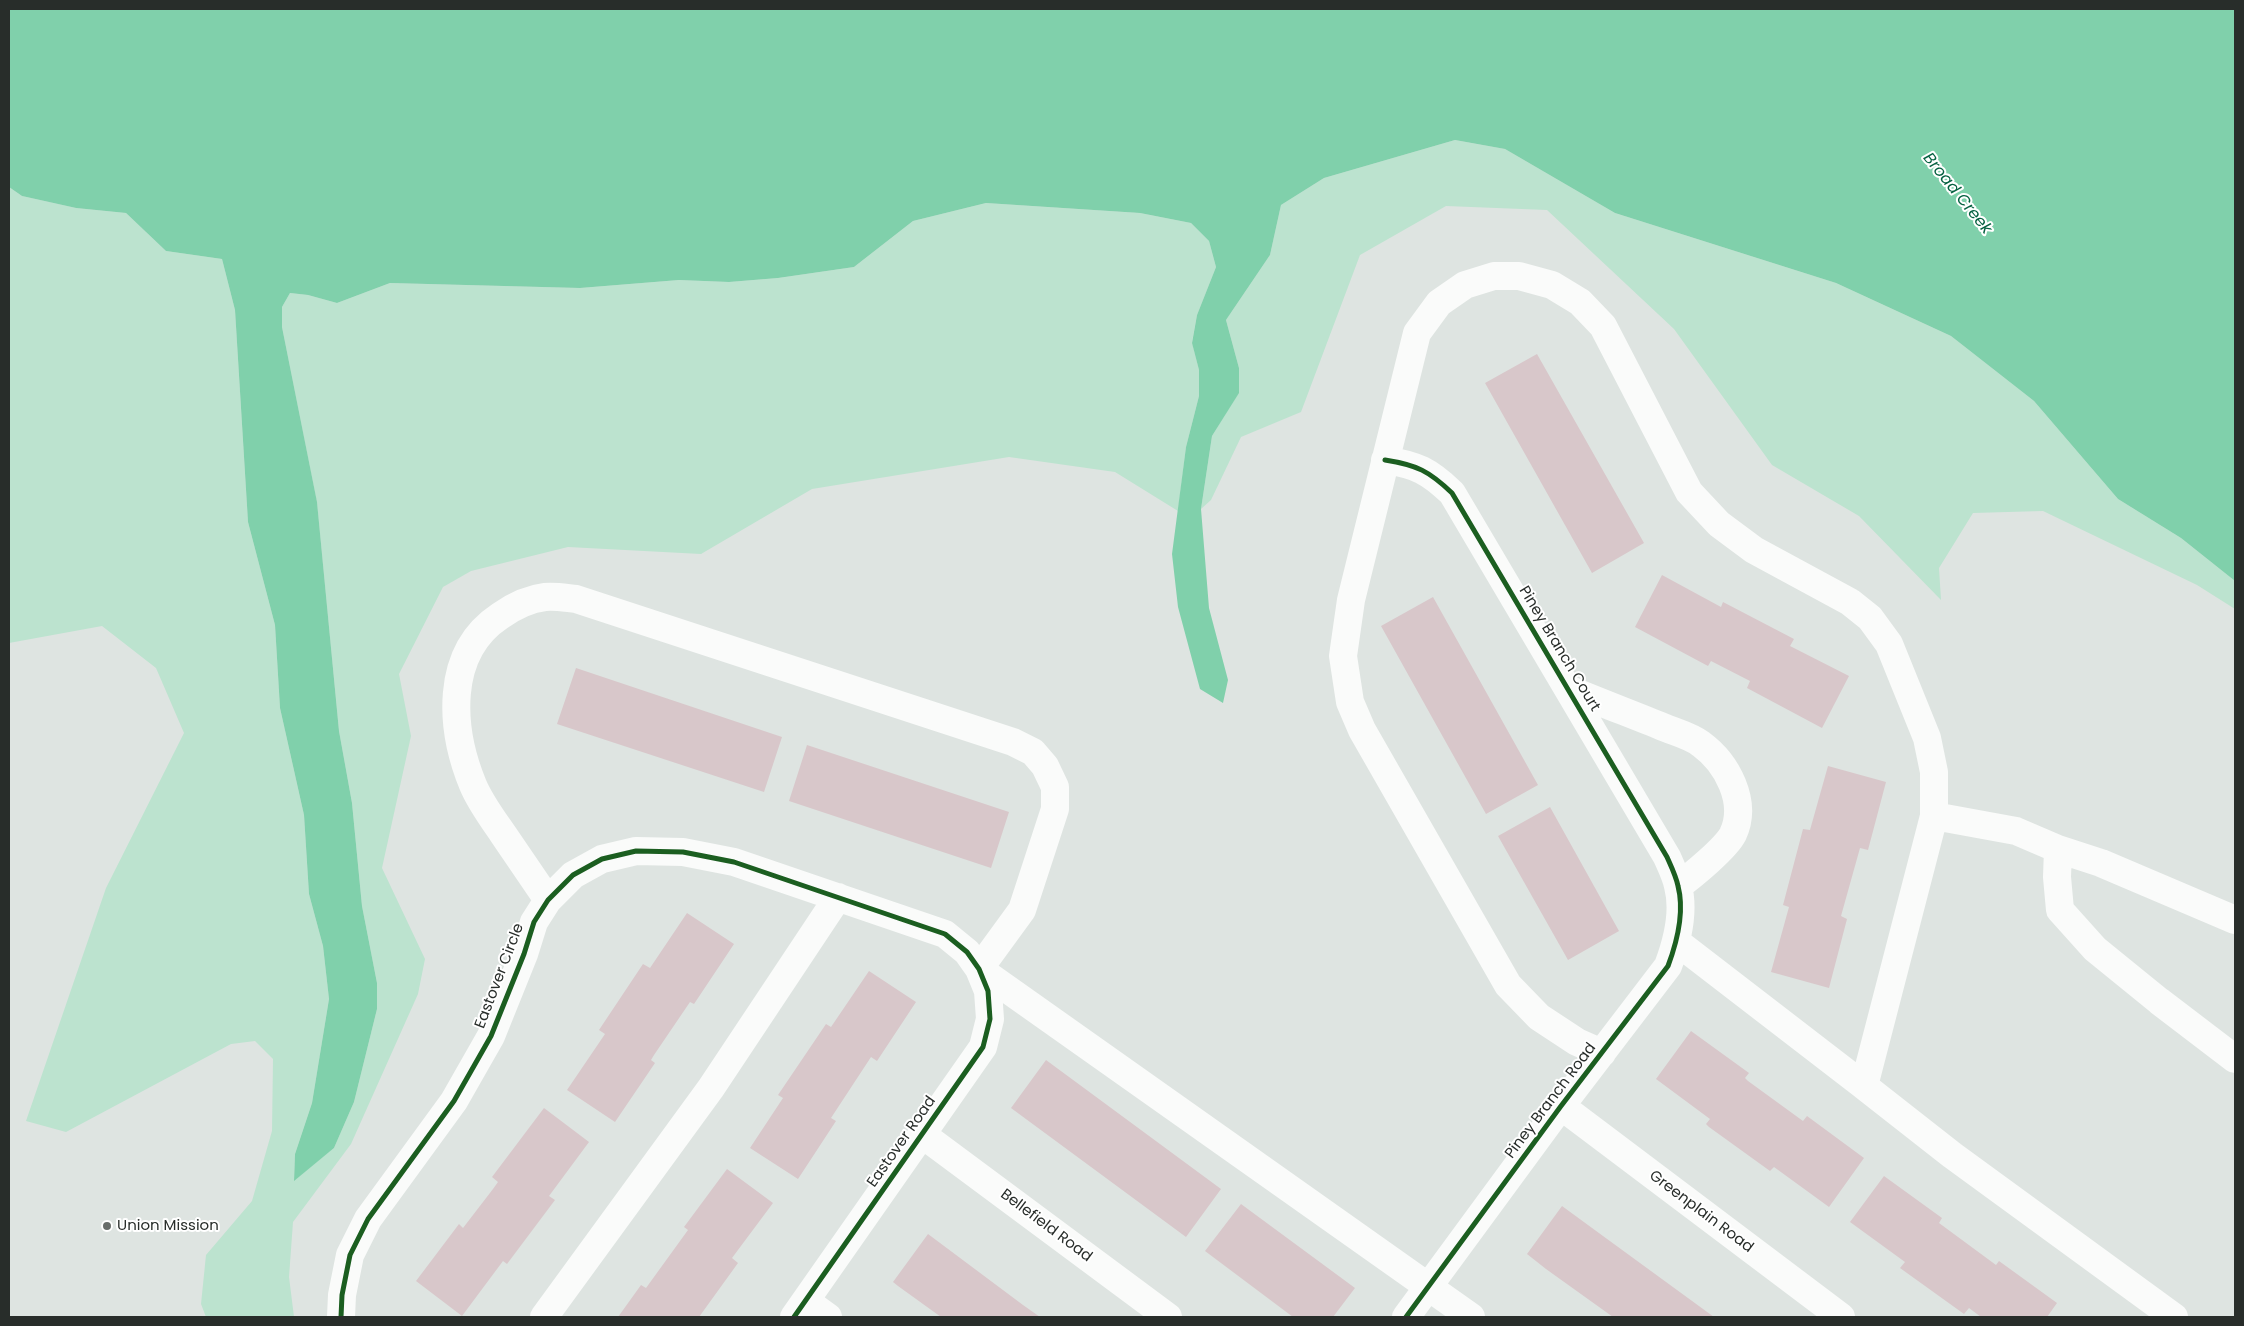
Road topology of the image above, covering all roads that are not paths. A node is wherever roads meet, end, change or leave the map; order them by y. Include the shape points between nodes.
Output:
1 (1385, 460) junction
2 (1568, 689) junction
3 (1934, 816) junction
4 (2058, 849) junction
5 (1678, 886) junction
6 (838, 897) junction
7 (548, 900) junction
8 (2235, 920) edge
9 (1677, 942) junction
10 (979, 969) junction
11 (1602, 1053) junction
12 (2235, 1059) edge
13 (1864, 1086) junction
14 (1561, 1106) junction
15 (923, 1135) junction
16 (1428, 1287) junction
17 (800, 1309) edge
18 (342, 1317) edge
19 (544, 1317) edge
20 (828, 1317) edge
21 (1168, 1317) edge
22 (1406, 1317) edge
23 (1471, 1317) edge
24 (1841, 1317) edge
25 (2174, 1317) edge

1 - 2 street, Piney Branch Court via 1432,474 1452,493
1 - 3 street via 1417,333 1439,303 1465,285 1494,276 1519,276 1552,284 1580,302 1603,326 1689,492 1719,524 1754,550 1850,602 1870,618 1889,644 1927,738 1934,772
1 - 11 street via 1351,600 1343,656 1350,702 1362,730 1508,985 1540,1018 1577,1042
2 - 5 street, Piney Branch Court via 1667,857
2 - 5 street via 1700,743 1719,760 1733,783 1737,804 1732,835 1697,872
3 - 4 street via 2016,831
3 - 13 street
4 - 8 street via 2101,862
4 - 12 street via 2060,910 2095,949
5 - 9 street, Piney Branch Road via 1681,905
6 - 7 street, Eastover Circle via 734,862 684,852 636,851 602,859 573,875
6 - 10 street, Eastover Circle via 945,934 967,952
6 - 19 street via 711,1088
7 - 10 street via 473,785 458,736 456,694 459,670 468,648 487,624 516,605 546,597 576,599 1013,742 1033,752 1045,766 1055,787 1055,809 1022,910
7 - 18 street, Eastover Circle via 534,922 491,1036 454,1101 368,1220 350,1255 342,1294
9 - 11 street, Piney Branch Road via 1668,966
9 - 13 street
10 - 15 street, Eastover Road via 988,991 990,1019 983,1046
10 - 16 street
11 - 14 street, Piney Branch Road
13 - 25 street via 1960,1161
14 - 16 street, Piney Branch Road
14 - 24 street, Greenplain Road
15 - 17 street, Eastover Road
15 - 21 street, Bellefield Road
16 - 22 street, Piney Branch Road
16 - 23 street
17 - 20 street

